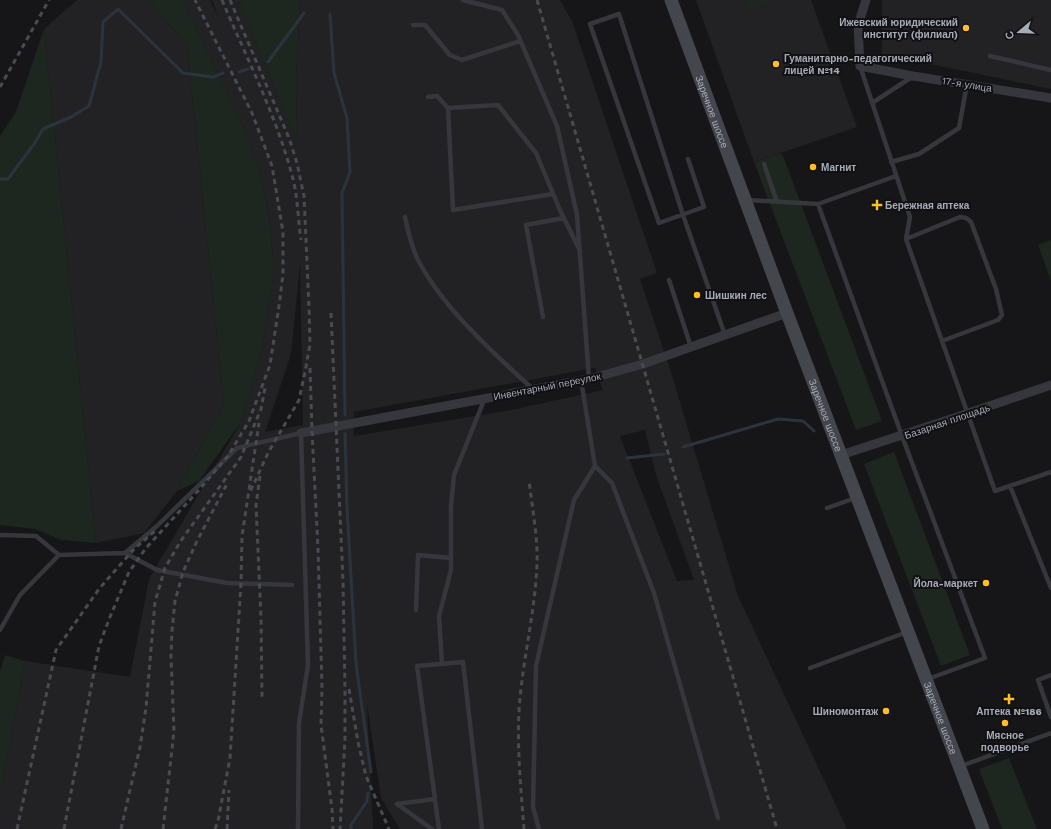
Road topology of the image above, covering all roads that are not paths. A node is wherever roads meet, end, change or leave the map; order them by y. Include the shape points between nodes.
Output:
1 (463, 0) edge
2 (670, 0) edge
3 (866, 0) edge
4 (413, 26) dead end
5 (520, 41) junction
6 (990, 56) dead end
7 (860, 66) junction
8 (1051, 70) edge
9 (913, 76) junction
10 (967, 84) junction
11 (428, 97) dead end
12 (1051, 98) edge
13 (872, 103) junction
14 (448, 108) junction
15 (688, 159) dead end
16 (891, 162) junction
17 (764, 164) dead end
18 (896, 176) junction
19 (553, 194) junction
20 (745, 200) junction
21 (777, 202) junction
22 (818, 204) junction
23 (683, 215) junction
24 (405, 217) dead end
25 (564, 218) junction
26 (906, 239) junction
27 (580, 251) junction
28 (669, 280) dead end
29 (787, 313) junction
30 (543, 317) dead end
31 (725, 335) junction
32 (942, 341) junction
33 (691, 347) junction
34 (585, 379) junction
35 (1051, 384) edge
36 (533, 389) junction
37 (485, 398) junction
38 (967, 414) junction
39 (301, 432) junction
40 (902, 436) junction
41 (842, 455) junction
42 (595, 466) junction
43 (1051, 472) edge
44 (1010, 486) junction
45 (857, 498) junction
46 (827, 508) dead end
47 (0, 535) edge
48 (125, 553) junction
49 (58, 555) junction
50 (451, 558) junction
51 (292, 585) dead end
52 (1051, 588) edge
53 (416, 610) dead end
54 (0, 630) edge
55 (907, 632) junction
56 (442, 664) junction
57 (810, 668) dead end
58 (1051, 675) edge
59 (926, 680) junction
60 (1051, 717) edge
61 (1051, 734) edge
62 (960, 766) junction
63 (435, 799) junction
64 (718, 818) dead end
65 (298, 829) edge
66 (432, 829) edge
67 (439, 829) edge
68 (482, 829) edge
69 (539, 829) edge
70 (983, 829) edge

1 - 5 lane via 502,10
2 - 20 main road, Заречное шоссе
3 - 7 street via 858,25
4 - 5 lane via 425,25 450,55 462,60
5 - 27 lane via 556,126 577,215
6 - 8 lane
7 - 9 street, 17-я улица
7 - 13 lane
9 - 10 street, 17-я улица
9 - 13 lane
10 - 12 street, 17-я улица
10 - 16 lane via 959,128 919,154
11 - 14 lane via 437,96
13 - 16 lane
14 - 19 lane via 498,105 536,153
14 - 19 lane via 453,210
15 - 23 lane via 704,207
16 - 18 lane
17 - 21 lane
18 - 22 lane
18 - 26 lane via 910,218
19 - 25 lane
20 - 21 lane
20 - 29 main road, Заречное шоссе
21 - 22 lane
22 - 40 lane
23 - 23 lane via 618,14 590,24 659,223
23 - 31 lane
24 - 36 lane via 409,238 418,260 434,286 468,327
25 - 27 lane
25 - 30 lane via 526,225
26 - 32 lane
26 - 32 lane via 966,218 971,222 996,289 1002,315 998,320
27 - 34 lane
28 - 33 lane
29 - 31 street, Инвентарный переулок
29 - 41 main road, Заречное шоссе
31 - 33 street, Инвентарный переулок
32 - 38 lane
33 - 34 street, Инвентарный переулок via 643,364
34 - 36 street, Инвентарный переулок
34 - 42 lane
35 - 38 street, Базарная площадь
36 - 37 street, Инвентарный переулок
37 - 39 street, Инвентарный переулок
37 - 50 lane via 454,475
38 - 40 street, Базарная площадь
38 - 44 lane via 995,491
39 - 48 lane via 237,448 157,526
39 - 65 lane via 308,665 299,723
40 - 41 street, Базарная площадь
40 - 59 lane via 985,658
41 - 45 main road, Заречное шоссе
42 - 64 lane via 612,483 654,593
42 - 69 lane via 574,500 536,666 533,807
43 - 44 lane
44 - 52 lane
45 - 46 lane
45 - 55 main road, Заречное шоссе
47 - 49 lane via 36,536
48 - 49 lane
48 - 51 lane via 157,570 227,583
49 - 54 lane via 20,595
50 - 53 lane via 418,555
50 - 56 lane via 451,570 439,616
55 - 57 lane
55 - 59 main road, Заречное шоссе
56 - 63 lane via 416,666
56 - 68 lane via 463,662
58 - 60 lane via 1038,680
59 - 62 main road, Заречное шоссе
61 - 62 lane
62 - 70 main road, Заречное шоссе
63 - 66 lane via 398,804
63 - 67 lane

